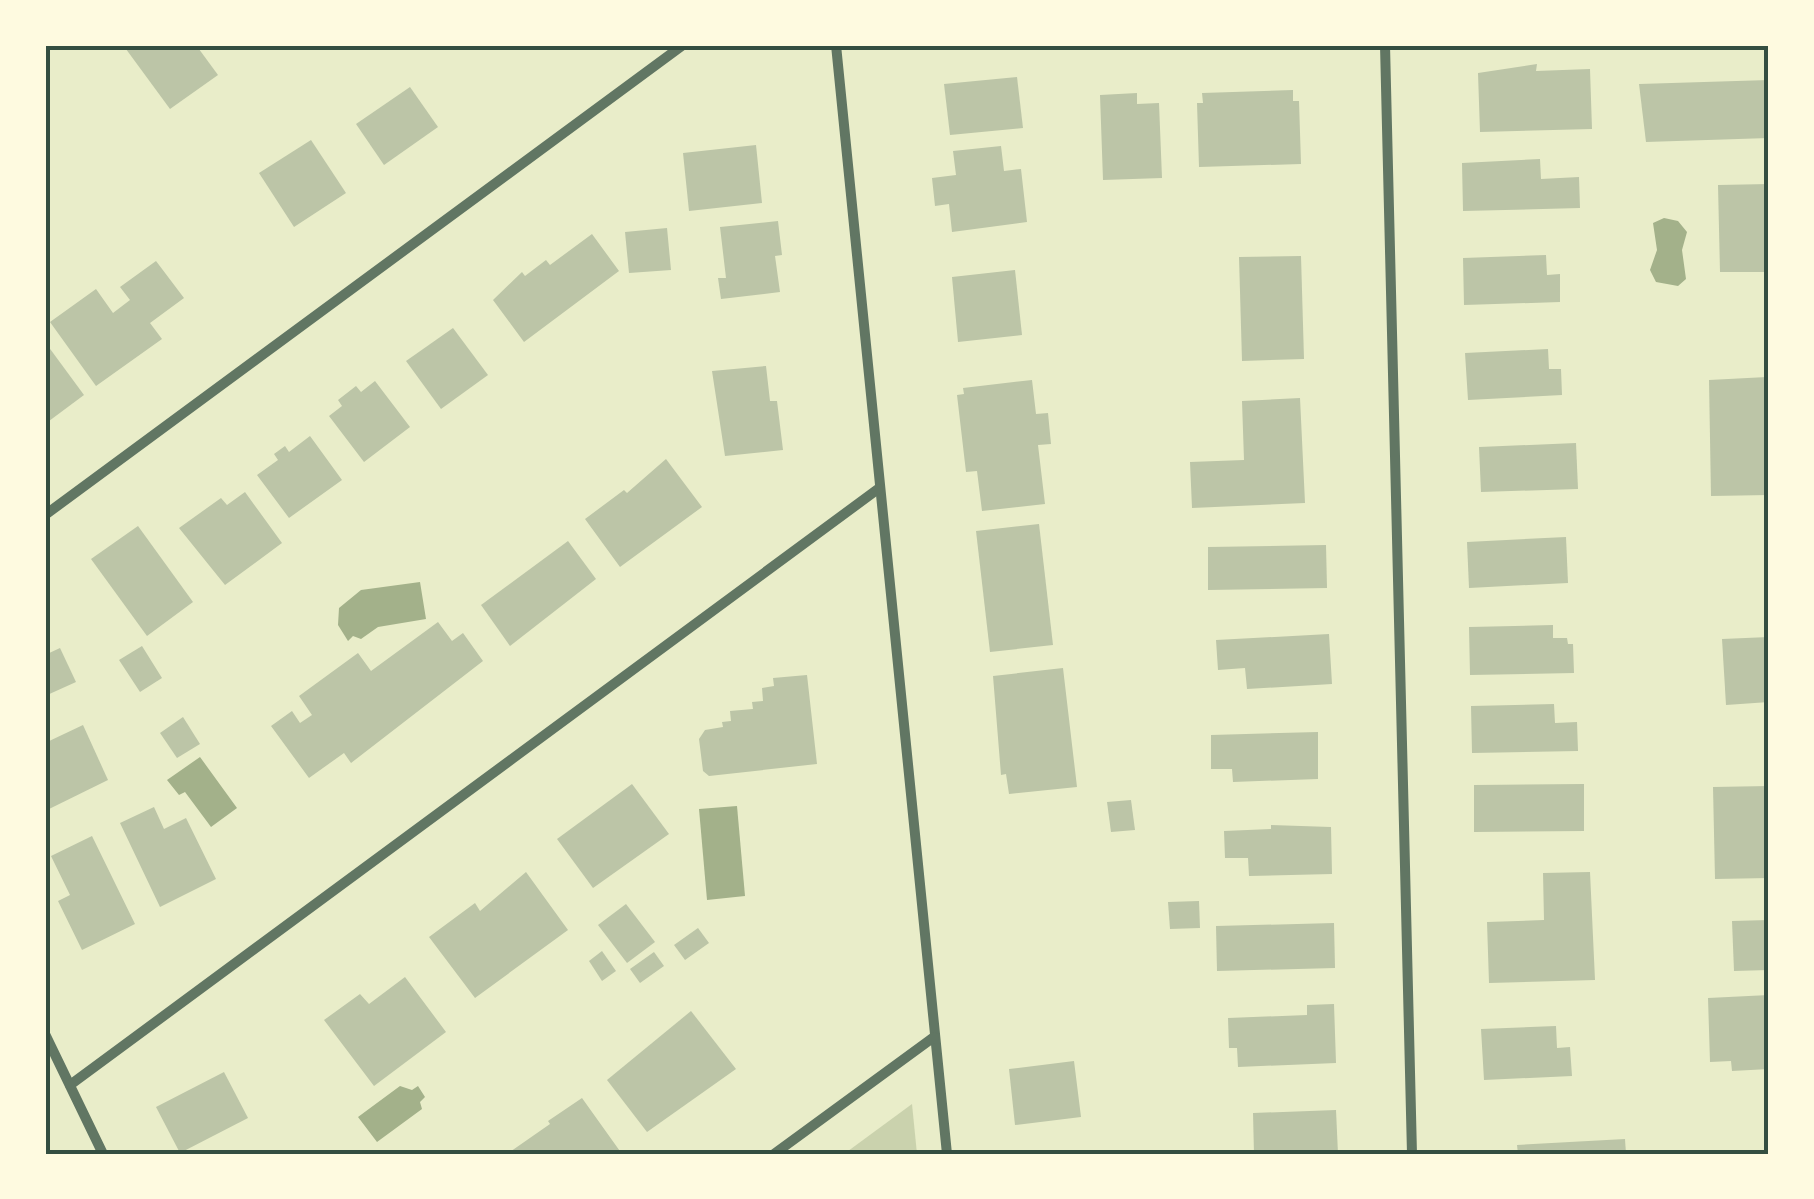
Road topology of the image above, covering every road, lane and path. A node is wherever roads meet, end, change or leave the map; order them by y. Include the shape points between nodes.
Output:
1 (682, 45) edge
2 (836, 45) edge
3 (1385, 45) edge
4 (878, 489) junction
5 (45, 515) edge
6 (45, 1034) edge
7 (934, 1037) junction
8 (70, 1084) junction
9 (103, 1154) edge
10 (774, 1154) edge
11 (947, 1154) edge
12 (1412, 1154) edge

1 - 5 street
2 - 4 street
3 - 12 street
4 - 7 street
4 - 8 street
6 - 8 street
7 - 10 street
7 - 11 street
8 - 9 street

